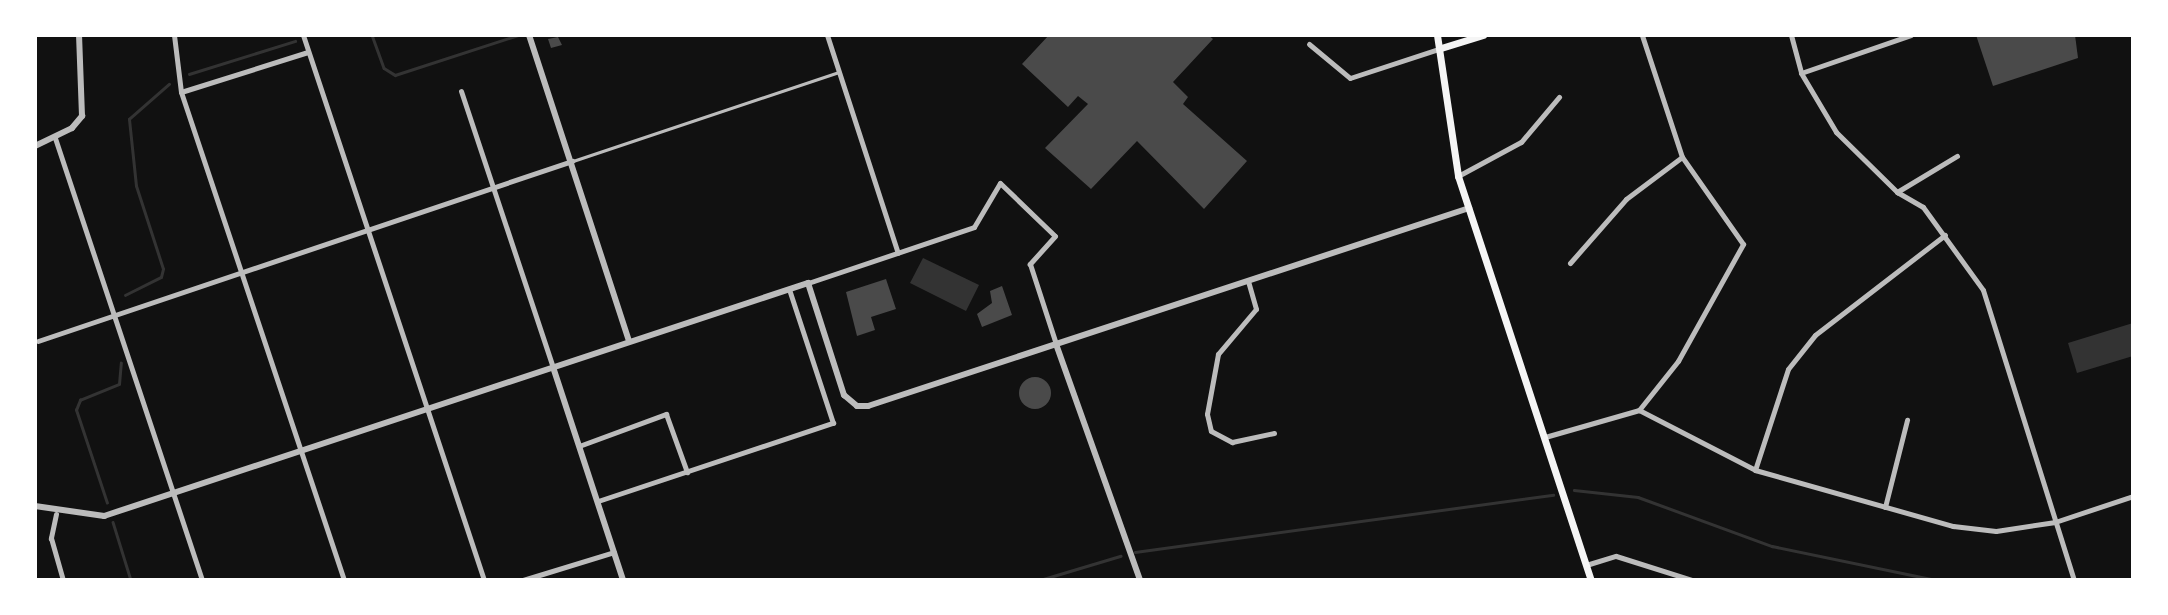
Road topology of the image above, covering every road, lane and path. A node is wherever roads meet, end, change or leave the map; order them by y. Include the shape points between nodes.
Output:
1 (79, 35) edge
2 (174, 35) edge
3 (303, 35) edge
4 (529, 35) edge
5 (827, 35) edge
6 (1437, 35) edge
7 (1483, 35) edge
8 (1642, 35) edge
9 (1791, 35) edge
10 (1911, 35) edge
11 (1309, 44) dead end
12 (1441, 48) junction
13 (308, 52) junction
14 (839, 72) junction
15 (1801, 73) junction
16 (461, 91) dead end
17 (181, 92) junction
18 (1559, 97) dead end
19 (55, 138) junction
20 (35, 146) edge
21 (1957, 156) dead end
22 (1682, 157) junction
23 (572, 161) junction
24 (1458, 176) junction
25 (494, 186) junction
26 (1897, 191) junction
27 (1469, 208) junction
28 (366, 228) junction
29 (1945, 235) junction
30 (898, 253) junction
31 (1570, 264) dead end
32 (240, 271) junction
33 (1248, 281) junction
34 (808, 283) junction
35 (789, 289) junction
36 (115, 313) junction
37 (38, 341) dead end
38 (629, 341) junction
39 (1056, 344) junction
40 (553, 367) junction
41 (430, 409) junction
42 (1639, 410) junction
43 (1907, 420) dead end
44 (1274, 433) dead end
45 (1545, 437) junction
46 (579, 446) junction
47 (301, 452) junction
48 (1755, 470) junction
49 (687, 472) junction
50 (174, 494) junction
51 (2133, 496) edge
52 (598, 502) junction
53 (35, 506) edge
54 (1885, 507) junction
55 (56, 514) junction
56 (2055, 522) junction
57 (614, 552) junction
58 (1587, 565) junction
59 (63, 580) edge
60 (202, 580) edge
61 (344, 580) edge
62 (484, 580) edge
63 (523, 580) edge
64 (623, 580) edge
65 (1140, 580) edge
66 (1591, 580) edge
67 (1692, 580) edge
68 (2074, 580) edge

1 - 19 street via 82,116
2 - 17 street
3 - 13 street
4 - 23 street
5 - 14 street
6 - 12 main road
7 - 12 main road
8 - 22 street
9 - 15 street
10 - 15 street
11 - 12 street via 1350,78
12 - 24 main road
13 - 17 street
13 - 28 street
14 - 23 lane
14 - 30 street
15 - 26 street via 1836,132
16 - 25 street
17 - 32 street
18 - 24 street via 1521,142
19 - 20 street
19 - 36 street
21 - 26 street
22 - 31 street via 1626,199
22 - 42 street via 1743,244 1678,361
23 - 25 street
23 - 38 street
24 - 27 main road
25 - 28 street
25 - 40 street
26 - 29 street via 1923,207
27 - 33 street
27 - 45 main road
28 - 32 street
28 - 41 street
29 - 48 street via 1809,344 1788,369
29 - 56 street via 1983,290 2006,348
30 - 34 street
30 - 39 street via 974,227 1000,183 1055,236 1030,264
32 - 36 street
32 - 47 street
33 - 39 street
33 - 44 street via 1256,309 1217,354 1207,414 1211,431 1232,442
34 - 35 street
34 - 39 street via 844,395 857,407
35 - 38 street
35 - 49 street via 833,423
36 - 37 street
36 - 50 street
38 - 40 street
39 - 65 street
40 - 41 street
40 - 46 street
41 - 47 street
41 - 62 street
42 - 45 street
42 - 48 street
43 - 54 street
45 - 58 main road
46 - 49 street via 666,414
46 - 52 street
47 - 50 street
47 - 61 street
48 - 54 street
49 - 52 street
50 - 55 street via 104,516
50 - 60 street
51 - 56 street
52 - 57 street
53 - 55 street
54 - 56 street via 1996,531
55 - 59 street via 51,538
56 - 68 street
57 - 63 street
57 - 64 street
58 - 66 main road
58 - 67 street via 1616,556

